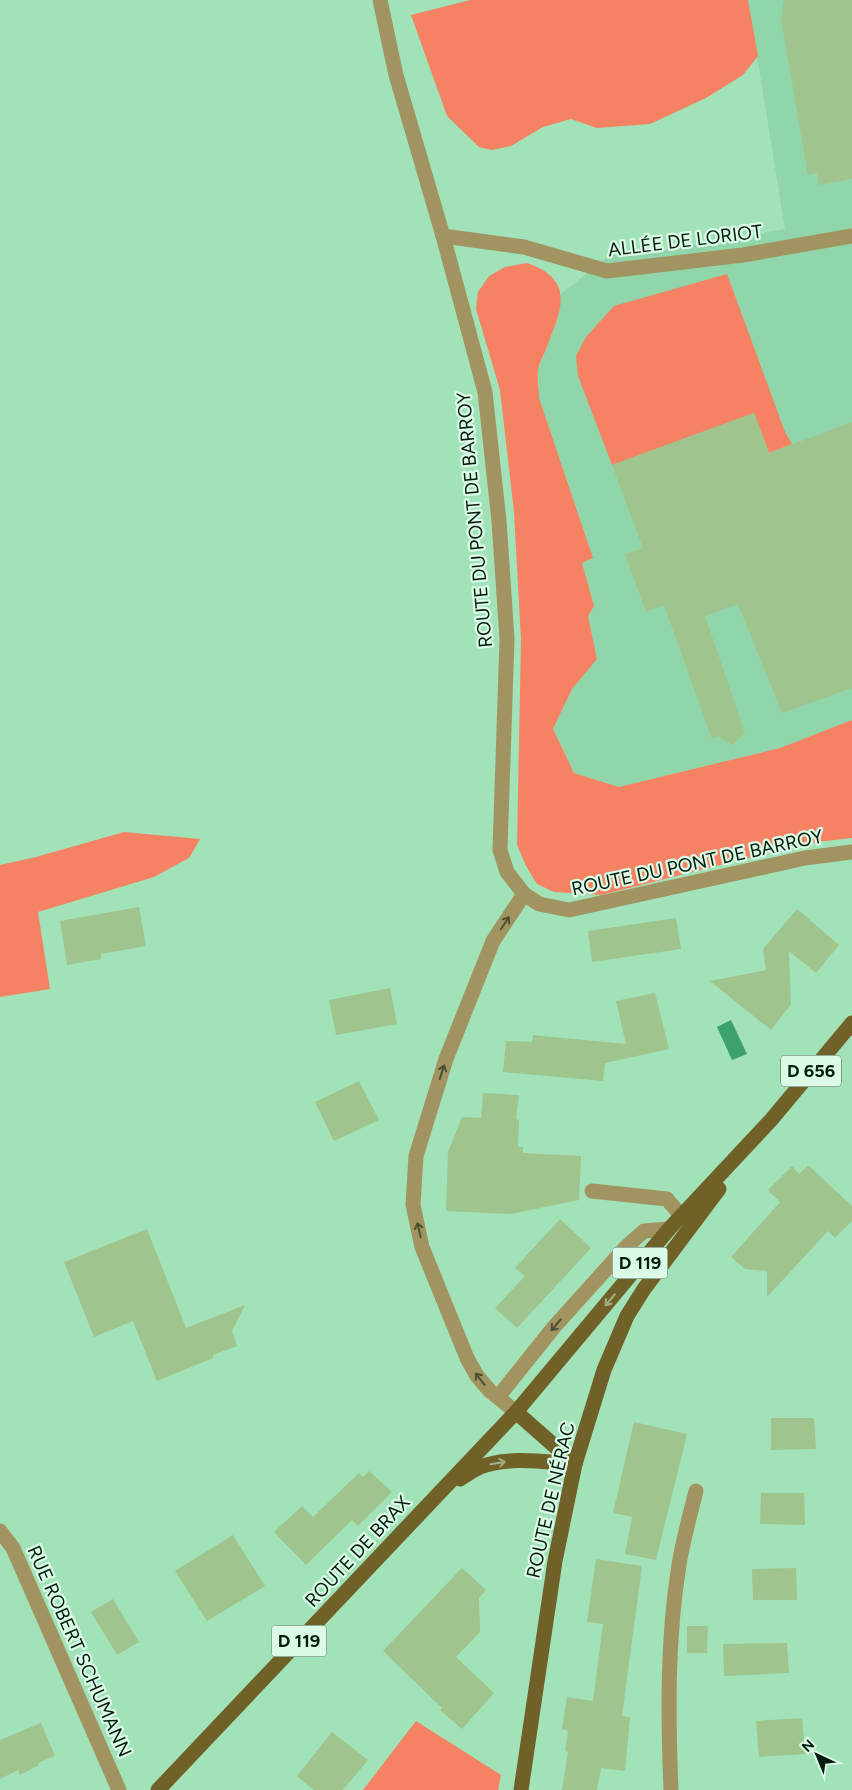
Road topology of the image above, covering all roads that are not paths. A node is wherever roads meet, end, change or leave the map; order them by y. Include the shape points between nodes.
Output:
1 (380, 0) edge
2 (443, 236) junction
3 (852, 236) edge
4 (852, 852) edge
5 (524, 894) junction
6 (852, 1023) edge
7 (770, 1120) junction
8 (592, 1191) dead end
9 (682, 1217) junction
10 (668, 1230) junction
11 (498, 1397) junction
12 (516, 1412) junction
13 (575, 1464) junction
14 (696, 1491) dead end
15 (440, 1492) junction
16 (0, 1530) edge
17 (119, 1790) edge
18 (158, 1790) edge
19 (522, 1790) edge
20 (671, 1790) edge

1 - 2 street, ROUTE DU PONT DE BARROY via 396,75
2 - 3 street, ALLÉE DE LORIOT via 524,247 607,272 743,255
2 - 5 street, ROUTE DU PONT DE BARROY via 485,392 507,639 500,850 507,872
4 - 5 street, ROUTE DU PONT DE BARROY via 796,860 569,910 539,904
11 -> 5 street via 477,1376 467,1358 422,1247 413,1205 416,1156 446,1059 493,940
6 - 7 main road, D 656
7 - 9 main road, D 119
7 - 13 main road, ROUTE DE NÉRAC / D 656 via 644,1288 627,1316 604,1370
8 - 9 street via 667,1199
9 - 10 main road, D 119
10 -> 11 street via 644,1231 626,1247
10 -> 12 main road, D 119
11 - 12 street
12 - 13 main road
12 - 15 main road, ROUTE DE BRAX / D 119
15 -> 13 main road, ROUTE DE BRAX / D 119 via 478,1468 493,1463 515,1460
13 - 19 main road, ROUTE DE NÉRAC / D 656 via 555,1561
14 - 20 street via 679,1565 671,1637
15 - 18 main road, ROUTE DE BRAX / D 119
16 - 17 street, RUE ROBERT SCHUMANN via 13,1548

